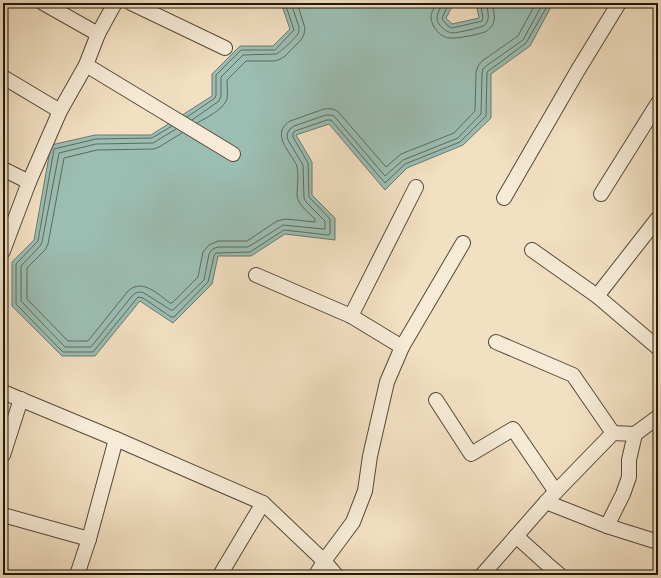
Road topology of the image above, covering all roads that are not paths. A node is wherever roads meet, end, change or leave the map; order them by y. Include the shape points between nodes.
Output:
1 (43, 3) edge
2 (115, 3) edge
3 (131, 3) edge
4 (619, 3) edge
5 (98, 34) junction
6 (225, 48) dead end
7 (86, 65) junction
8 (3, 77) edge
9 (658, 103) edge
10 (60, 111) junction
11 (233, 154) dead end
12 (3, 169) edge
13 (30, 182) junction
14 (416, 187) dead end
15 (601, 194) dead end
16 (504, 198) dead end
17 (658, 218) edge
18 (463, 243) dead end
19 (532, 250) dead end
20 (3, 251) edge
21 (256, 275) dead end
22 (597, 296) junction
23 (351, 316) junction
24 (496, 342) dead end
25 (402, 347) junction
26 (658, 348) edge
27 (3, 392) edge
28 (21, 399) junction
29 (436, 400) dead end
30 (658, 417) edge
31 (613, 433) junction
32 (635, 434) junction
33 (116, 439) junction
34 (3, 455) edge
35 (551, 497) junction
36 (263, 503) junction
37 (3, 515) edge
38 (607, 526) junction
39 (516, 536) junction
40 (89, 539) junction
41 (658, 542) edge
42 (324, 561) junction
43 (77, 575) edge
44 (220, 575) edge
45 (316, 575) edge
46 (336, 575) edge
47 (482, 575) edge
48 (560, 575) edge

1 - 5 street
2 - 5 street
3 - 6 street
4 - 16 street
5 - 7 street
7 - 10 street
7 - 11 street
8 - 10 street
9 - 15 street
10 - 13 street
12 - 13 street
13 - 20 street
14 - 23 street
17 - 22 street
18 - 25 street
19 - 22 street
21 - 23 street
22 - 26 street
23 - 25 street
24 - 31 street via 573,375
25 - 42 street via 387,382 370,456 365,491 353,522
27 - 28 street
28 - 33 street
28 - 34 street
29 - 35 street via 471,454 513,429
30 - 32 street
31 - 32 street
31 - 35 street
32 - 38 street via 629,460 629,477
33 - 36 street
33 - 40 street
35 - 38 street
35 - 39 street
36 - 42 street
36 - 44 street
37 - 40 street
38 - 41 street
39 - 47 street
39 - 48 street
40 - 43 street
42 - 45 street
42 - 46 street

